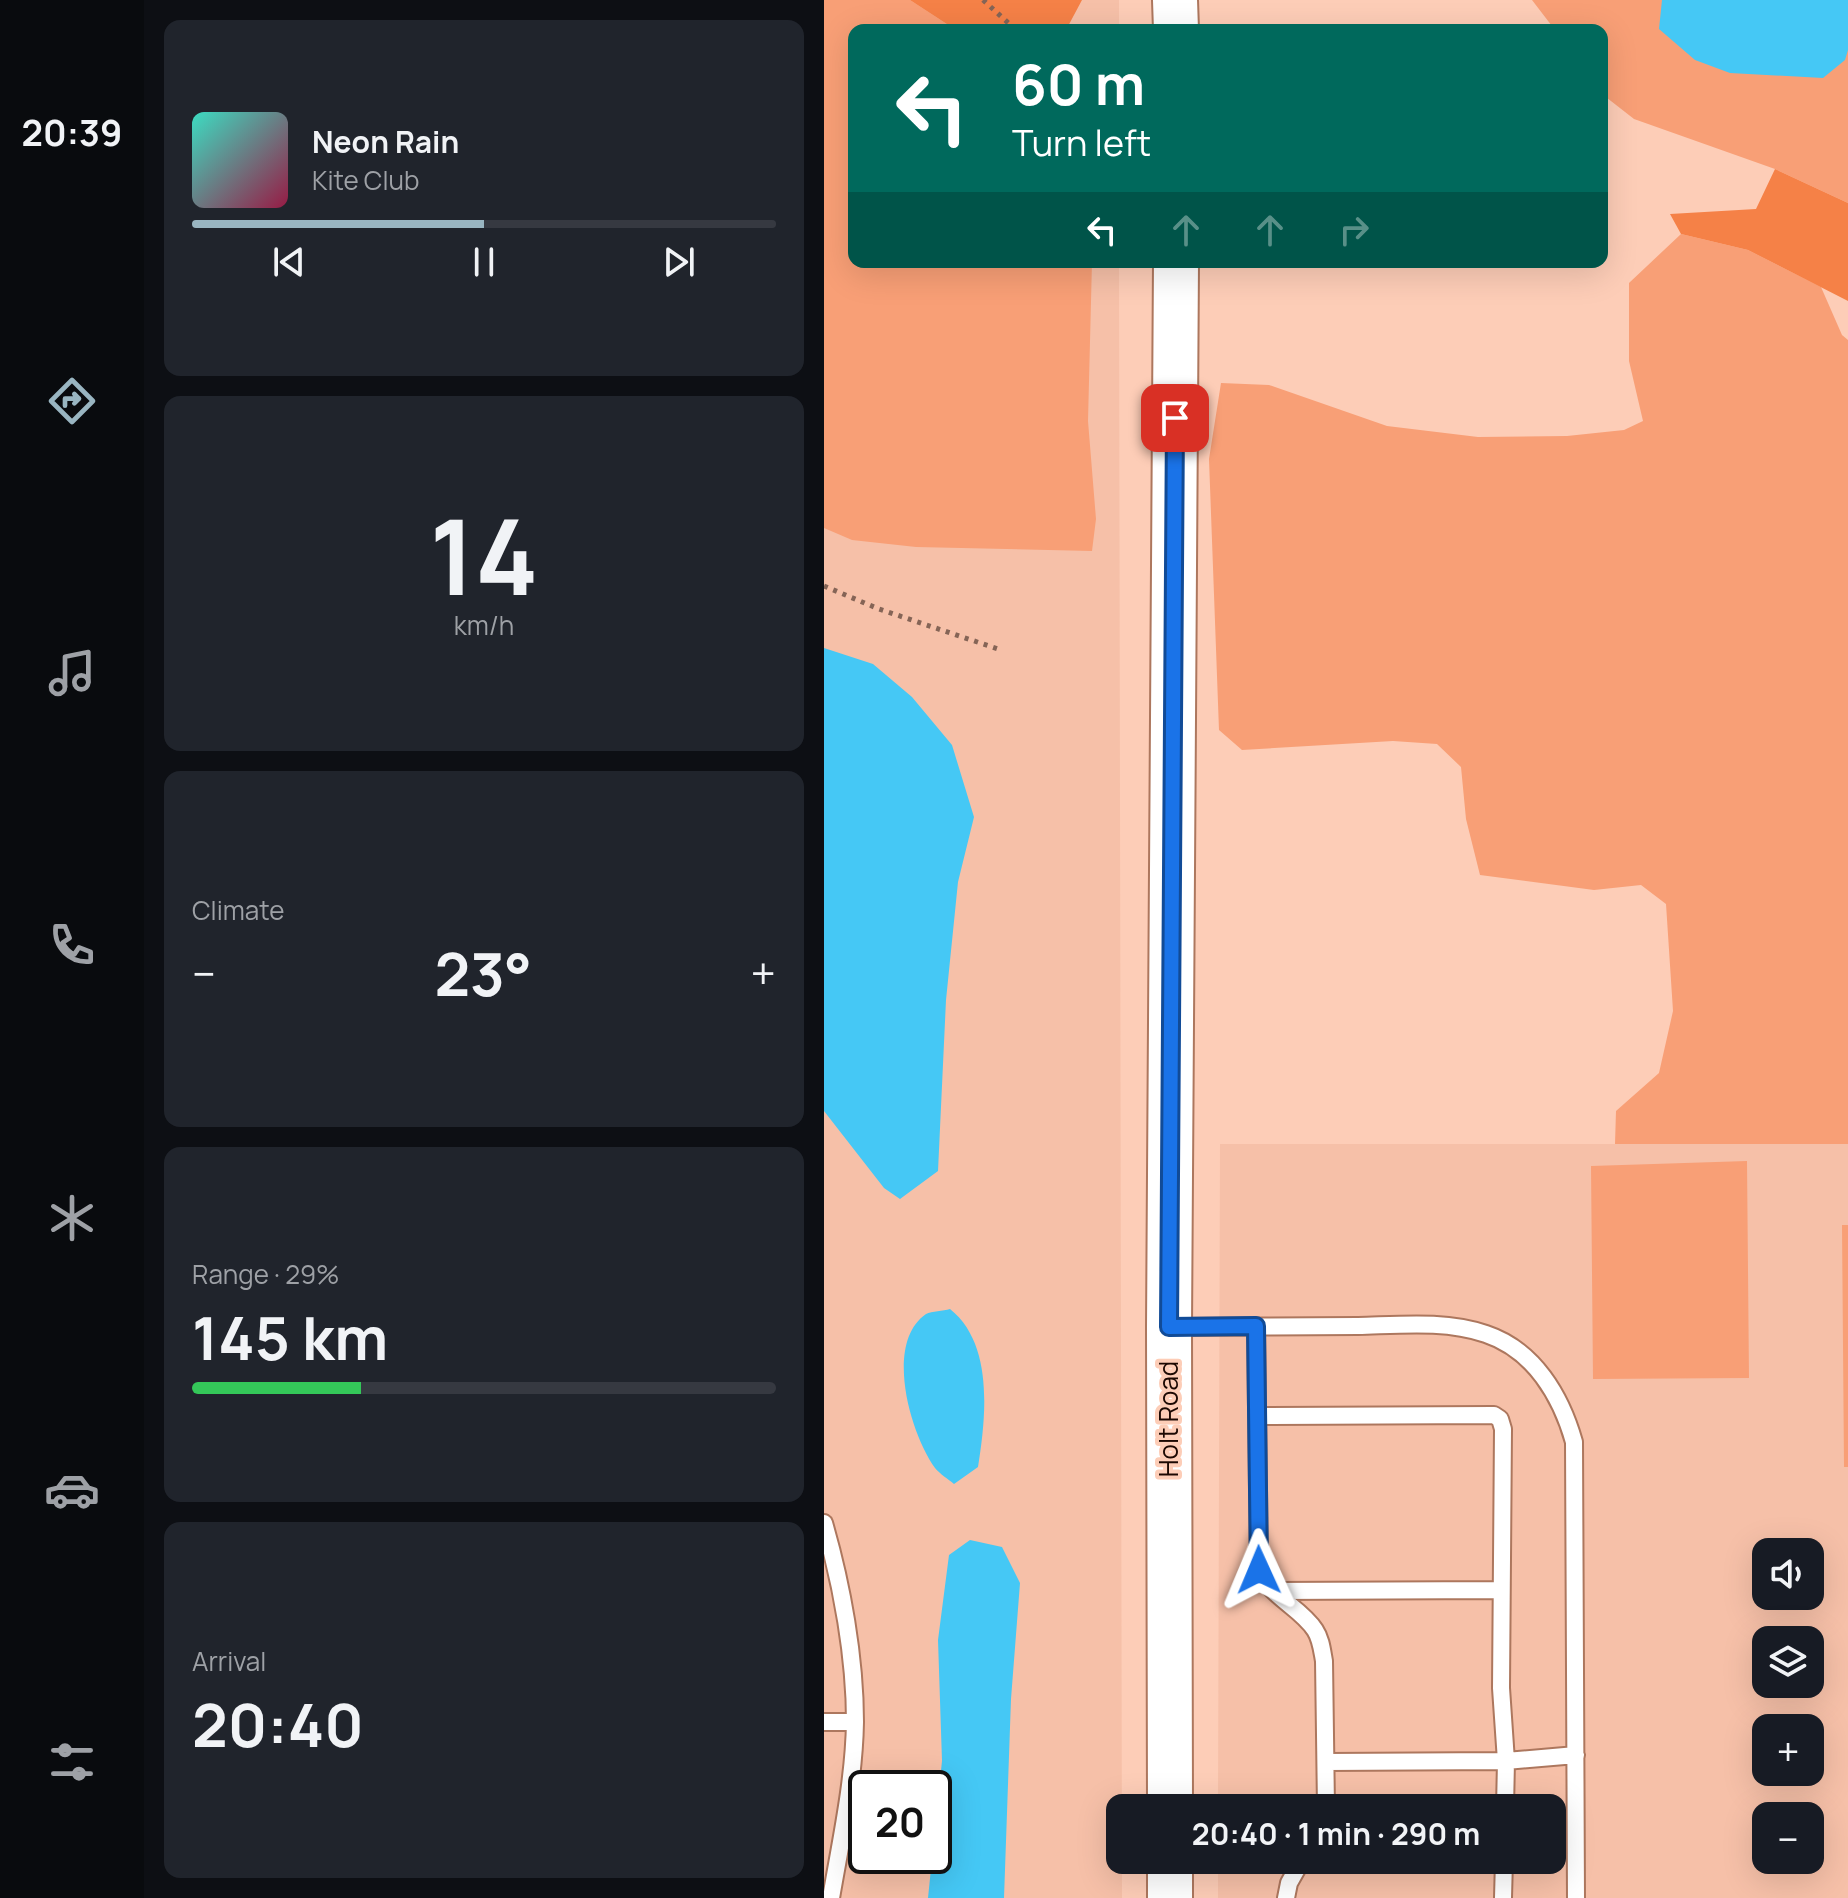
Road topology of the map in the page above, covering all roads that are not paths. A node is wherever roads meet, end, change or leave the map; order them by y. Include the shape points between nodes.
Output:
1 (1175, 0) edge
2 (1176, 24) edge
3 (1176, 268) edge
4 (1256, 1326) junction
5 (1169, 1327) junction
6 (1257, 1416) junction
7 (824, 1523) edge
8 (1501, 1590) junction
9 (1274, 1591) junction
10 (824, 1722) edge
11 (855, 1722) junction
12 (1576, 1755) junction
13 (1506, 1761) junction
14 (1326, 1762) junction
15 (1170, 1794) edge
16 (1326, 1794) edge
17 (1505, 1794) edge
18 (1170, 1874) edge
19 (1294, 1874) edge
20 (1504, 1874) edge
21 (831, 1898) edge
22 (1170, 1898) edge
23 (1286, 1898) edge
24 (1503, 1898) edge
25 (1576, 1898) edge

1 - 2 main road
3 - 5 main road, Holt Road
4 - 5 lane
4 - 6 lane
4 - 12 lane via 1430,1326 1486,1334 1533,1364 1552,1388 1574,1442
5 - 15 main road, Holt Road
6 - 8 lane via 1500,1419
6 - 9 lane via 1259,1570
7 - 11 lane via 849,1647
8 - 9 lane
8 - 13 lane
9 - 14 lane via 1321,1641
10 - 11 lane
11 - 21 lane
12 - 13 lane
12 - 25 lane
13 - 14 lane
13 - 17 lane
14 - 16 lane
18 - 22 main road
19 - 23 lane
20 - 24 lane

